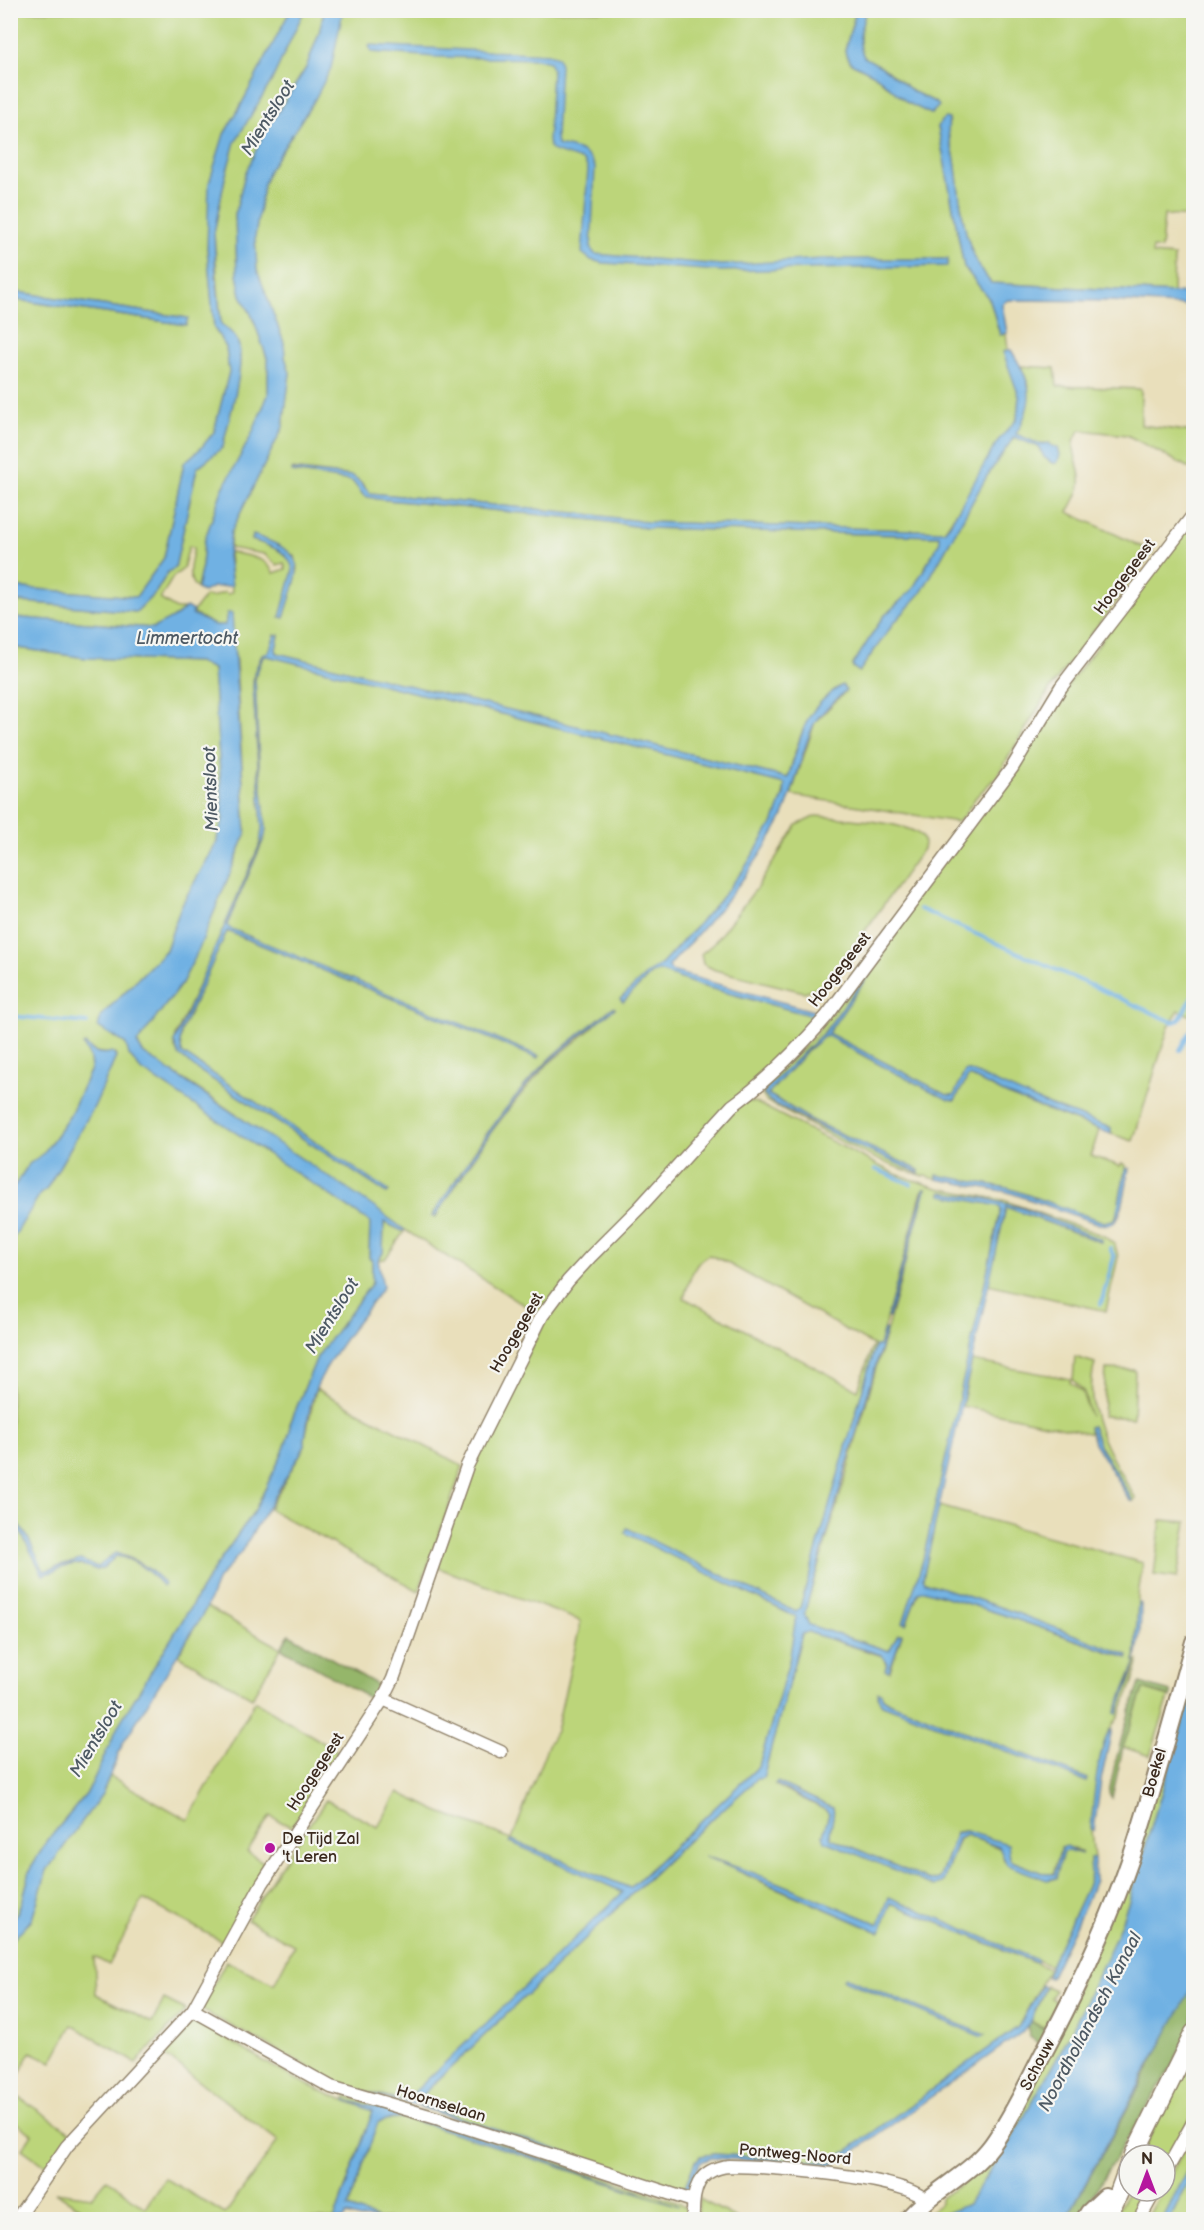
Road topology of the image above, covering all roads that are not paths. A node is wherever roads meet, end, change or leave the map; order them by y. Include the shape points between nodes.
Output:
1 (1194, 514) edge
2 (1194, 1642) edge
3 (384, 1699) junction
4 (501, 1752) dead end
5 (1110, 1903) joint
6 (193, 2010) junction
7 (1194, 2033) edge
8 (1194, 2121) edge
9 (1140, 2143) edge
10 (1177, 2151) edge
11 (1117, 2180) edge
12 (1117, 2196) edge
13 (1105, 2197) junction
14 (927, 2200) junction
15 (693, 2201) junction
16 (1148, 2203) edge
17 (16, 2220) edge
18 (693, 2220) edge
19 (907, 2220) edge
20 (1084, 2220) edge
21 (1093, 2220) edge
22 (1106, 2220) edge
23 (1139, 2220) edge

1 - 3 street, Hoogegeest via 1062,687 1012,768 826,1017 802,1044 732,1106 591,1256 548,1308 467,1466
2 - 5 street, Boekel via 1135,1844
3 - 4 street
3 - 6 street, Hoogegeest via 262,1884
5 - 14 street, Schouw via 1067,2008 1004,2126 979,2161
6 - 15 street, Hoornselaan via 331,2087
6 - 17 street, Hoogegeest via 67,2146
7 - 9 main road
8 - 10 street
11 - 13 main road
12 - 22 main road
13 - 20 street
13 - 21 main road
14 - 15 street, Pontweg-Noord via 906,2189 844,2175 729,2166 706,2173
14 - 19 street, Schouw
15 - 18 street, Pontweg-Noord
16 - 23 street

